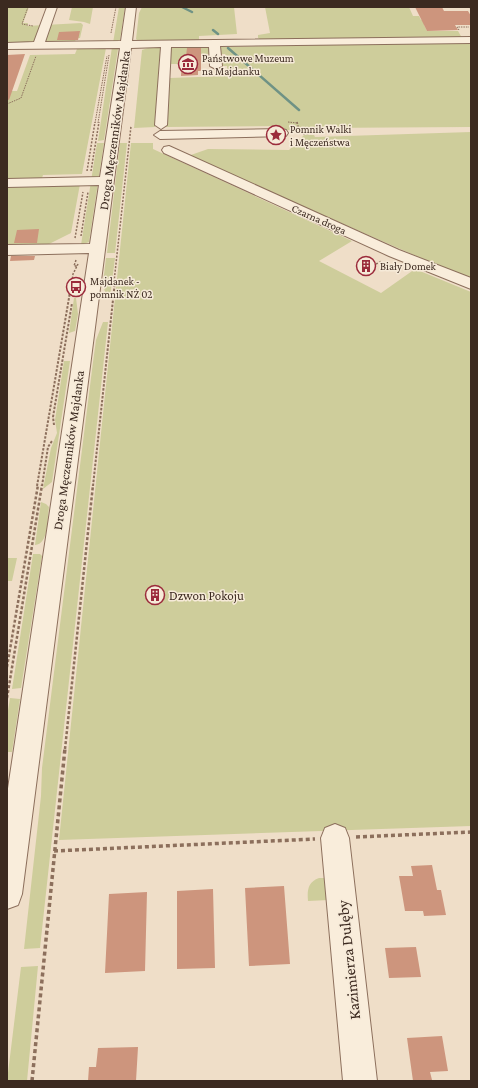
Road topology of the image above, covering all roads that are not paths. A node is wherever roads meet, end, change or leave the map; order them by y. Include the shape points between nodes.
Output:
1 (52, 7) edge
2 (131, 7) edge
3 (471, 40) edge
4 (214, 44) junction
5 (126, 45) junction
6 (7, 46) edge
7 (166, 47) dead end
8 (38, 50) junction
9 (216, 66) dead end
10 (282, 133) dead end
11 (162, 139) junction
12 (107, 181) junction
13 (7, 183) edge
14 (7, 250) edge
15 (84, 251) junction
16 (471, 284) edge
17 (11, 832) edge
18 (335, 838) road end
19 (7, 894) edge
20 (360, 1081) edge

1 - 8 street
2 - 5 street, Droga Męczenników Majdanka
3 - 4 street
4 - 5 street
4 - 9 street
5 - 8 street
5 - 12 street, Droga Męczenników Majdanka
6 - 8 street
7 - 11 street
10 - 11 street
11 - 16 street, Czarna droga via 394,253
12 - 13 street
12 - 15 street, Droga Męczenników Majdanka
14 - 15 street
15 - 17 street, Droga Męczenników Majdanka
17 - 19 street, Droga Męczenników Majdanka
18 - 20 street, Kazimierza Dulęby

